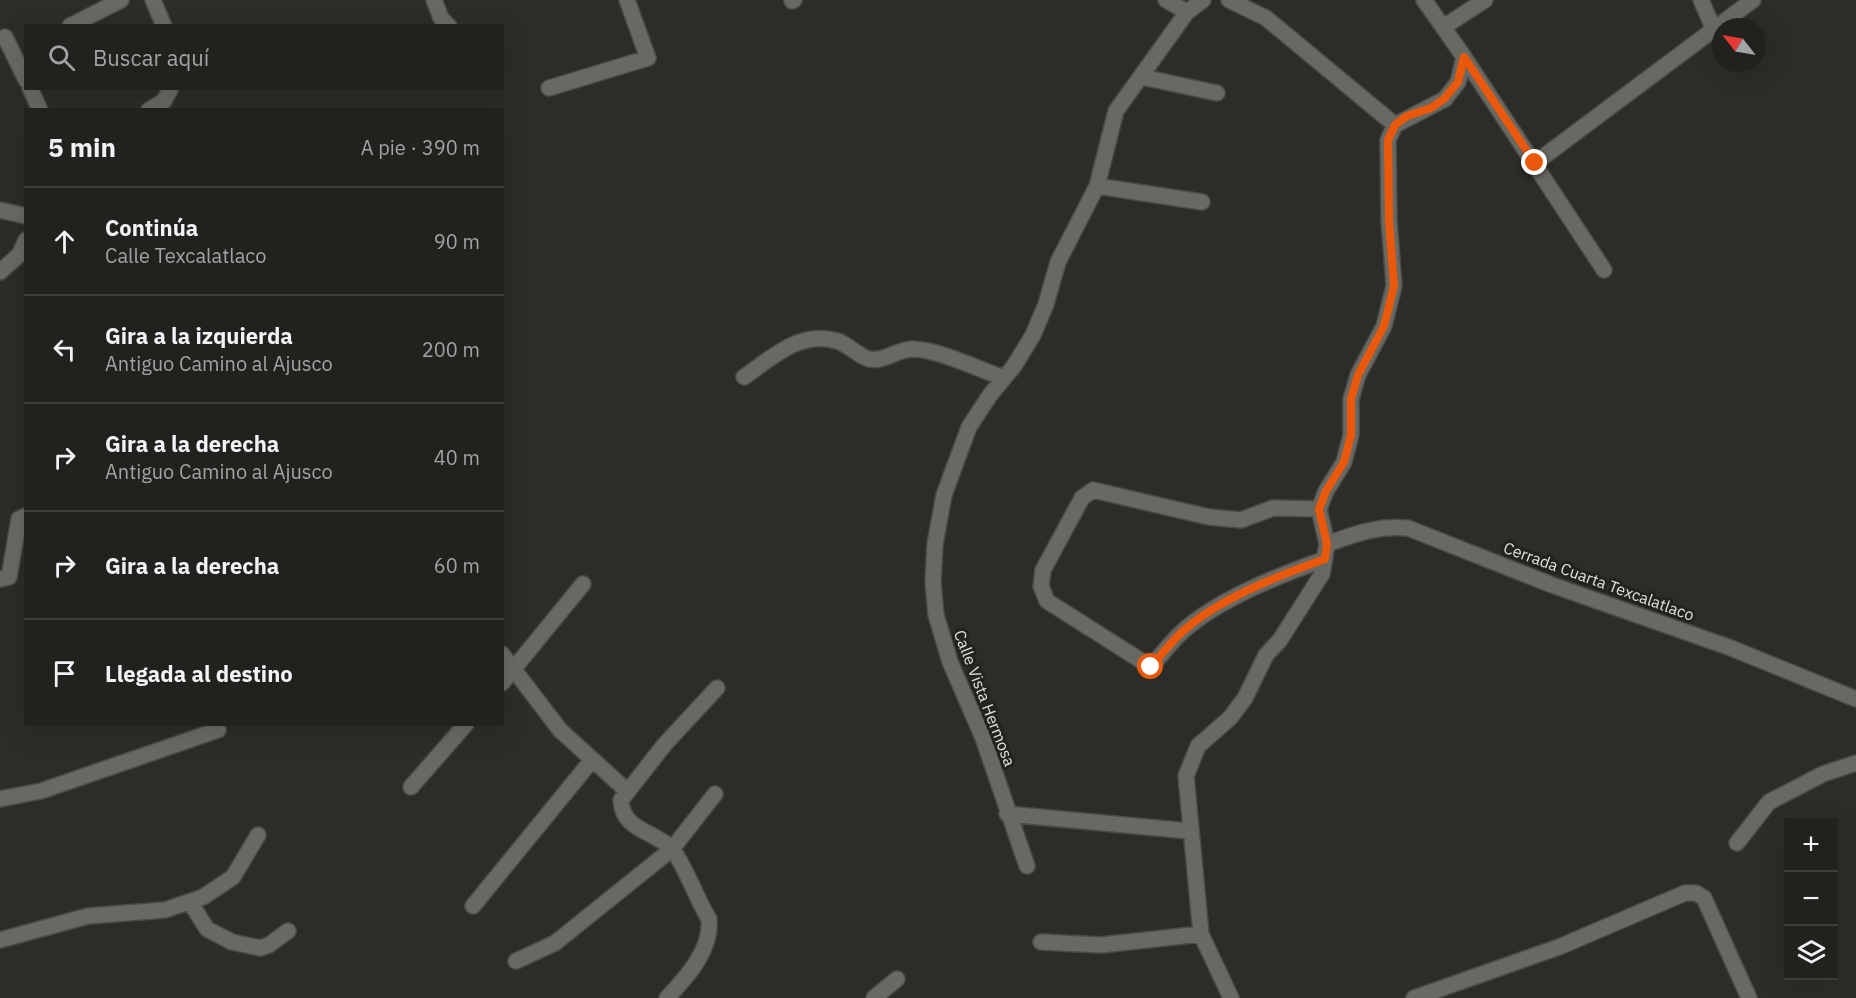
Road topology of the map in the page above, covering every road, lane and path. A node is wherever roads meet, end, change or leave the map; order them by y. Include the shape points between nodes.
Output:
1 (121, 0) edge
2 (153, 0) edge
3 (434, 0) edge
4 (627, 0) edge
5 (1166, 0) edge
6 (1203, 0) edge
7 (1228, 0) edge
8 (1424, 0) edge
9 (1485, 0) edge
10 (1701, 0) edge
11 (1753, 0) edge
12 (1187, 12) junction
13 (1730, 18) edge
14 (74, 24) edge
15 (163, 24) edge
16 (447, 24) edge
17 (1712, 25) edge
18 (1445, 26) junction
19 (1712, 31) edge
20 (5, 37) dead end
21 (1464, 57) junction
22 (24, 76) edge
23 (1142, 77) junction
24 (549, 88) dead end
25 (31, 90) edge
26 (170, 90) edge
27 (1217, 93) dead end
28 (39, 108) edge
29 (152, 108) edge
30 (1395, 125) junction
31 (1535, 163) junction
32 (1097, 186) junction
33 (1202, 202) dead end
34 (0, 210) edge
35 (24, 216) edge
36 (24, 244) edge
37 (1604, 270) dead end
38 (0, 272) edge
39 (744, 377) dead end
40 (1004, 378) junction
41 (1319, 509) junction
42 (24, 517) edge
43 (1326, 551) junction
44 (0, 579) edge
45 (583, 584) dead end
46 (504, 656) edge
47 (515, 668) junction
48 (504, 681) edge
49 (717, 688) dead end
50 (1856, 699) edge
51 (464, 726) edge
52 (218, 730) dead end
53 (592, 759) junction
54 (1856, 764) edge
55 (411, 787) dead end
56 (626, 790) junction
57 (715, 794) dead end
58 (0, 799) edge
59 (1007, 814) junction
60 (1189, 831) junction
61 (258, 835) dead end
62 (1737, 843) dead end
63 (672, 849) junction
64 (1027, 866) dead end
65 (190, 902) junction
66 (473, 906) dead end
67 (288, 931) dead end
68 (1200, 934) junction
69 (0, 940) edge
70 (1041, 942) dead end
71 (516, 961) dead end
72 (897, 980) dead end
73 (667, 998) edge
74 (874, 998) edge
75 (1231, 998) edge
76 (1414, 998) edge
77 (1749, 998) edge

1 - 14 street
2 - 15 street
3 - 16 street
4 - 24 street via 648,58
5 - 12 street
6 - 12 street, Calle Vista Hermosa
7 - 30 street via 1266,18
8 - 18 street
9 - 18 street
10 - 17 street
11 - 13 street
12 - 23 street, Calle Vista Hermosa
18 - 21 street
19 - 31 street
20 - 22 street
21 - 30 street via 1458,82 1444,99
21 - 31 street
23 - 27 street
23 - 32 street, Calle Vista Hermosa via 1116,111
25 - 28 street
26 - 29 street via 164,101
30 - 41 street via 1388,140 1394,286 1384,326 1358,375 1351,399 1351,435 1344,462
31 - 37 street
32 - 33 street
32 - 40 street, Calle Vista Hermosa via 1058,262 1033,335
34 - 35 street
36 - 38 street via 19,255
39 - 40 street via 792,343 816,337 840,342 868,359 886,358 906,349 922,350
40 - 59 street, Calle Vista Hermosa via 969,427 953,465 937,534 933,582 936,615 950,662 983,738
41 - 43 street
41 - 43 street, Cerrada Cuarta Texcalatlaco via 1273,508 1241,520 1209,517 1093,490 1082,498 1043,570 1041,586 1047,601 1151,667 1182,631 1237,596
42 - 44 street via 19,519 9,577
43 - 50 street, Cerrada Cuarta Texcalatlaco via 1369,529 1408,528 1552,585 1731,648
43 - 60 street via 1315,589 1266,655 1245,698 1230,718 1198,746 1186,776
45 - 47 street
46 - 47 street
47 - 48 street
47 - 53 street via 560,730
49 - 56 street
51 - 55 street
52 - 58 street via 41,791
53 - 56 street
53 - 66 street
54 - 62 street via 1823,774 1769,802
56 - 63 street via 621,800 623,816
57 - 63 street
59 - 60 street
59 - 64 street, Calle Vista Hermosa
60 - 68 street
61 - 65 street via 233,877 222,887
63 - 71 street via 555,943
63 - 73 street via 710,927 697,963
65 - 67 street via 207,929 232,942 260,948
65 - 69 street via 165,910 88,916
68 - 70 street via 1101,945
68 - 75 street
72 - 74 street
76 - 77 street via 1558,947 1685,893 1704,898

